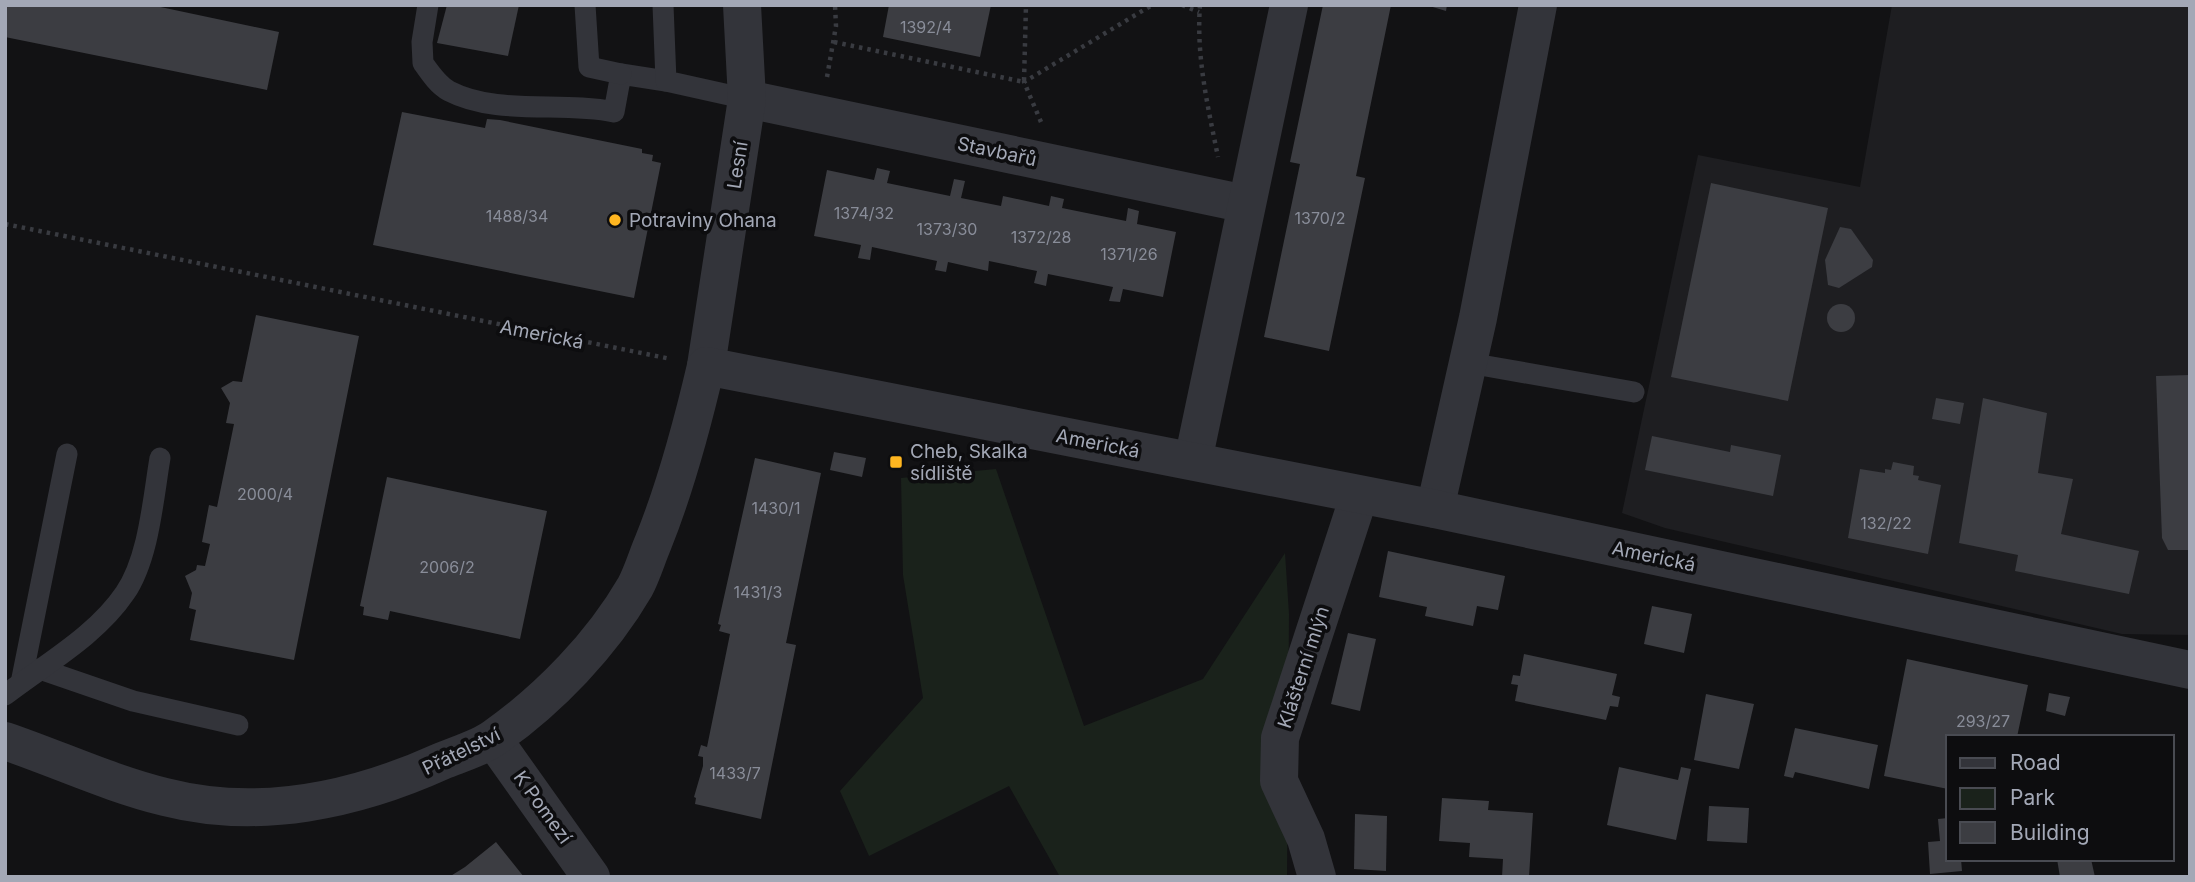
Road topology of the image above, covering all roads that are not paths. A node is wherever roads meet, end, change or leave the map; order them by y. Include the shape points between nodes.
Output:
1 (428, 5) edge
2 (585, 5) edge
3 (663, 5) edge
4 (742, 5) edge
5 (1289, 5) edge
6 (1538, 5) edge
7 (621, 74) junction
8 (666, 81) junction
9 (747, 99) junction
10 (1236, 201) junction
11 (1469, 363) junction
12 (706, 366) junction
13 (1634, 392) dead end
14 (67, 454) dead end
15 (160, 458) dead end
16 (1193, 461) junction
17 (1359, 496) junction
18 (1435, 509) junction
19 (40, 669) junction
20 (2190, 670) edge
21 (13, 689) edge
22 (238, 725) dead end
23 (493, 739) junction
24 (5, 741) edge
25 (591, 877) edge
26 (1317, 877) edge

1 - 7 lane via 423,63 448,90 509,106 555,105 614,112
2 - 7 lane via 589,66
3 - 8 lane
4 - 9 street, Lesní
5 - 10 street
6 - 11 street
7 - 8 lane
8 - 9 lane
9 - 10 street, Stavbařů
9 - 12 street, Lesní
10 - 16 street
11 - 13 lane
11 - 18 street
12 - 16 street, Americká
12 - 23 street, Přátelství via 662,519 636,585 594,644 536,704
14 - 21 lane
15 - 19 lane via 145,544 126,592 96,625
16 - 17 street, Americká
17 - 18 street, Americká
17 - 26 street, Klášterní mlýn via 1280,738 1279,781 1306,839
18 - 20 street, Americká
19 - 21 lane
19 - 22 lane via 133,701
23 - 24 street, Přátelství via 392,784 357,794 323,802 257,806 164,797
23 - 25 street, K Pomezí

